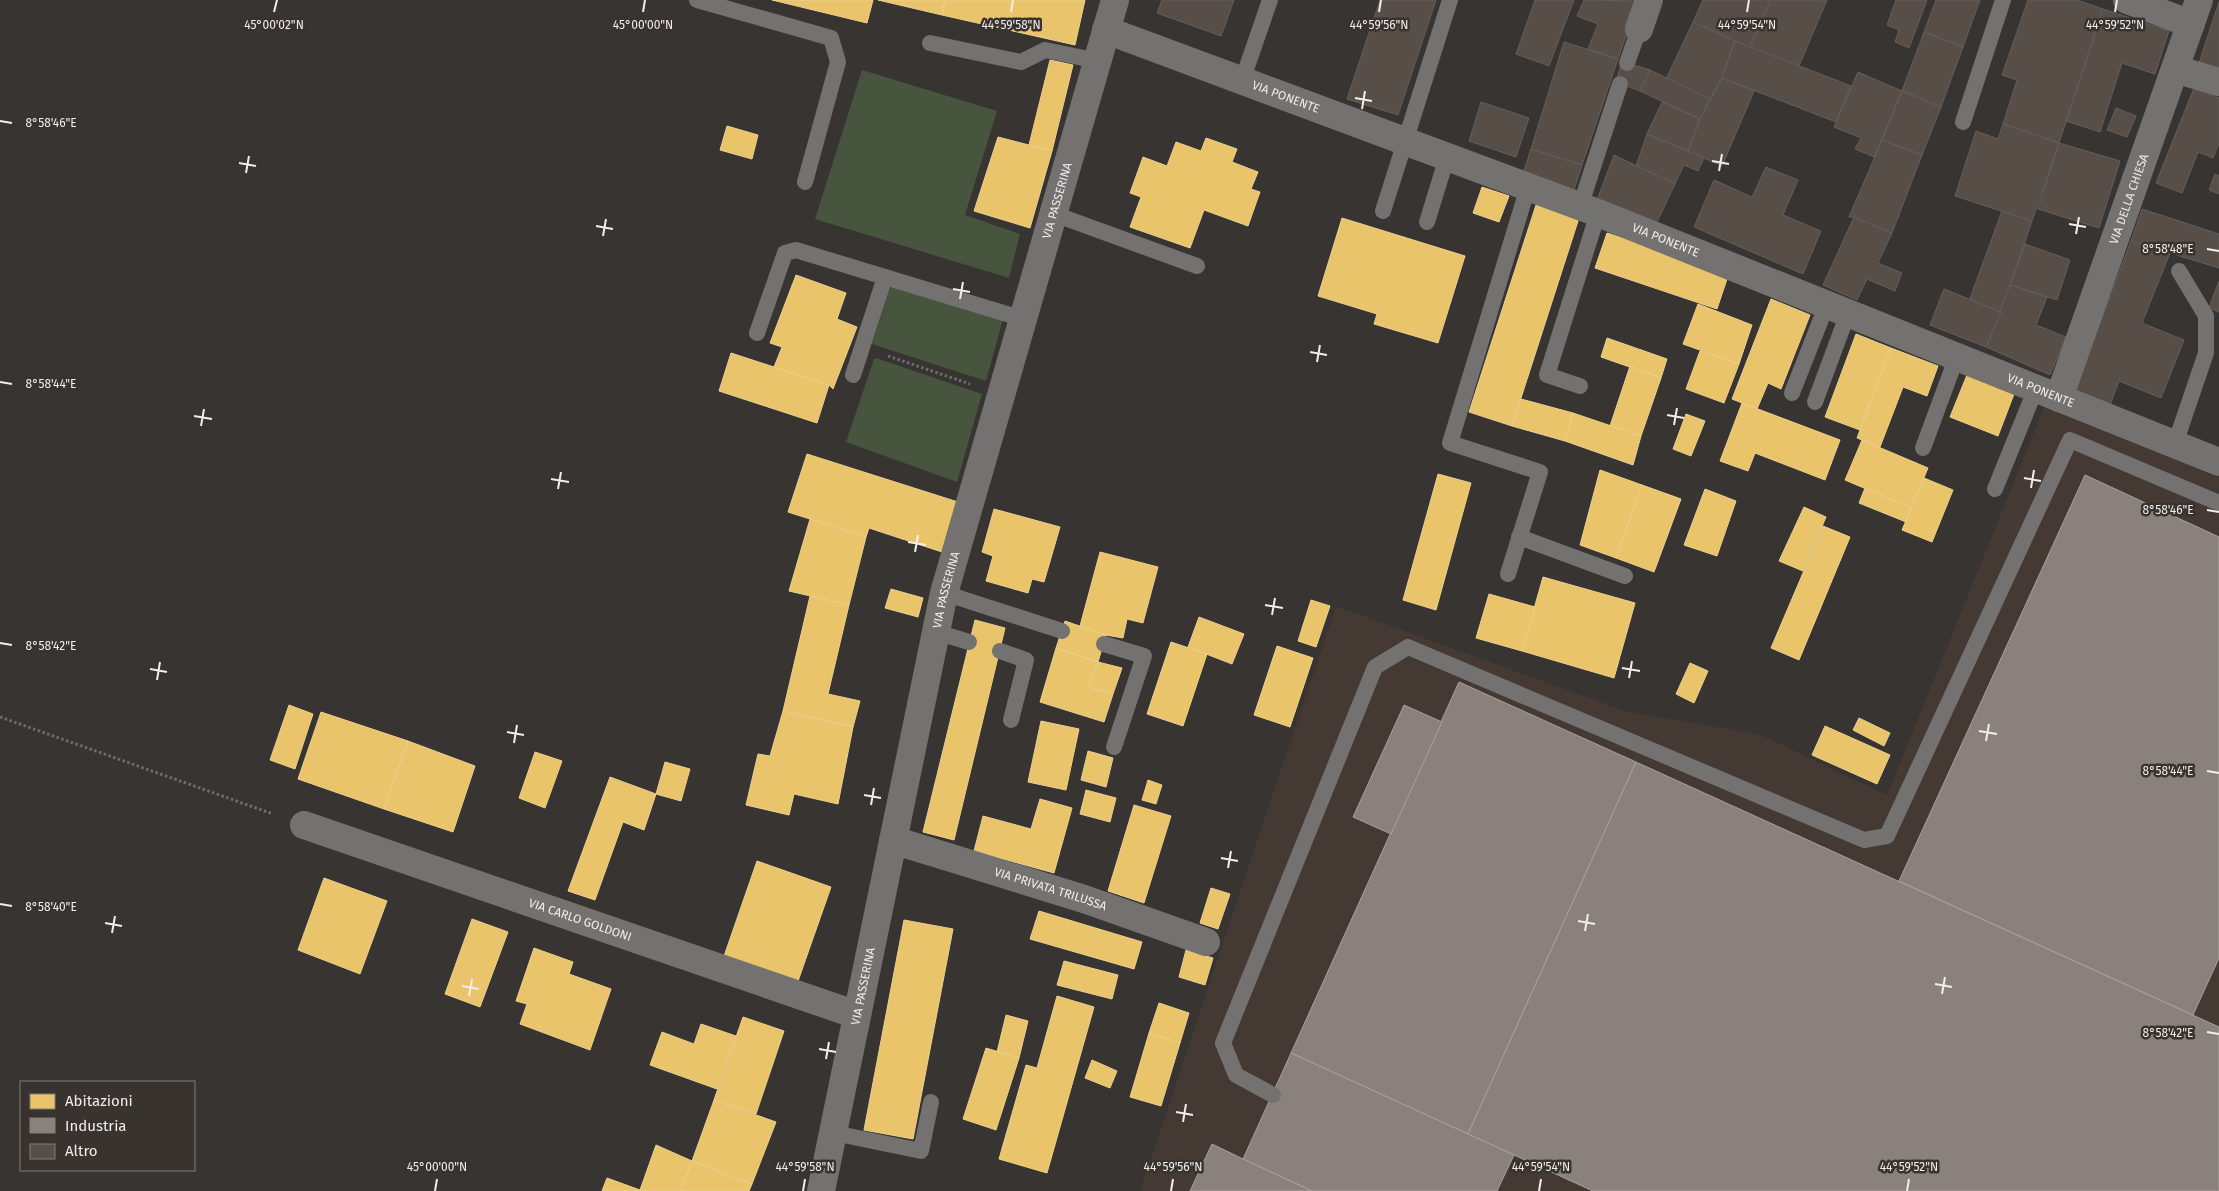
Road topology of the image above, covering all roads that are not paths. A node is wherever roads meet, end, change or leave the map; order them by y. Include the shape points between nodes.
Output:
1 (697, 0) edge
2 (1114, 0) edge
3 (1270, 0) edge
4 (1450, 0) edge
5 (1649, 0) edge
6 (2003, 0) edge
7 (2127, 0) edge
8 (2195, 12) edge
9 (1639, 29) joint
10 (1106, 30) junction
11 (930, 43) dead end
12 (1098, 61) junction
13 (1627, 63) dead end
14 (2175, 69) junction
15 (1242, 81) junction
16 (2219, 82) edge
17 (1620, 84) dead end
18 (1963, 122) dead end
19 (1404, 141) junction
20 (1446, 157) junction
21 (805, 182) dead end
22 (1528, 187) junction
23 (1383, 210) dead end
24 (1589, 210) junction
25 (1054, 214) junction
26 (1427, 222) dead end
27 (1198, 266) dead end
28 (2179, 271) dead end
29 (885, 277) junction
30 (1838, 309) junction
31 (1023, 319) junction
32 (757, 333) dead end
33 (1957, 356) junction
34 (854, 375) dead end
35 (1580, 386) dead end
36 (1792, 393) dead end
37 (2048, 393) junction
38 (1816, 402) dead end
39 (2174, 444) junction
40 (1923, 448) dead end
41 (2219, 462) edge
42 (1995, 489) dead end
43 (2219, 503) edge
44 (1519, 537) junction
45 (1508, 574) dead end
46 (1625, 576) dead end
47 (944, 594) junction
48 (1062, 631) dead end
49 (936, 632) junction
50 (969, 642) dead end
51 (1104, 644) dead end
52 (1000, 651) dead end
53 (1011, 720) dead end
54 (1114, 747) dead end
55 (304, 825) road end
56 (893, 840) junction
57 (1206, 942) dead end
58 (857, 1015) junction
59 (1273, 1095) dead end
60 (932, 1102) dead end
61 (834, 1133) junction
62 (821, 1191) edge

1 - 21 lane via 831,38 838,62
2 - 10 street, VIA PASSERINA
3 - 15 lane
4 - 19 lane
5 - 9 street
6 - 18 lane
7 - 8 street
8 - 14 street, VIA DELLA CHIESA
9 - 13 lane
10 - 12 street, VIA PASSERINA
10 - 15 street, VIA PONENTE
11 - 12 lane via 1021,62 1045,50
12 - 25 street, VIA PASSERINA
14 - 16 street
14 - 37 street, VIA DELLA CHIESA
15 - 19 street, VIA PONENTE
17 - 24 lane
19 - 20 street, VIA PONENTE
19 - 23 lane
20 - 22 street, VIA PONENTE
20 - 26 lane
22 - 24 street, VIA PONENTE
22 - 44 lane via 1450,443 1540,472
24 - 30 street, VIA PONENTE
24 - 35 lane via 1546,375
25 - 27 lane
25 - 31 street, VIA PASSERINA
28 - 39 lane via 2206,316 2206,353
29 - 31 lane
29 - 32 lane via 796,250 785,253
29 - 34 lane
30 - 33 street, VIA PONENTE
30 - 36 lane
30 - 38 lane
31 - 47 street, VIA PASSERINA
33 - 37 street, VIA PONENTE
33 - 40 lane
37 - 39 street, VIA PONENTE
37 - 42 lane
39 - 41 street, VIA PONENTE
43 - 59 lane via 2070,440 1887,836 1864,840 1408,647 1375,667 1223,1043 1236,1075
44 - 45 lane
44 - 46 lane
47 - 48 lane
47 - 49 street, VIA PASSERINA
49 - 50 lane
49 - 56 street, VIA PASSERINA
51 - 54 lane via 1144,656
52 - 53 lane via 1026,660
55 - 58 street, VIA CARLO GOLDONI
56 - 57 street, VIA PRIVATA TRILUSSA via 1084,899
56 - 58 street, VIA PASSERINA
58 - 61 street, VIA PASSERINA
60 - 61 lane via 921,1151
61 - 62 street, VIA PASSERINA

